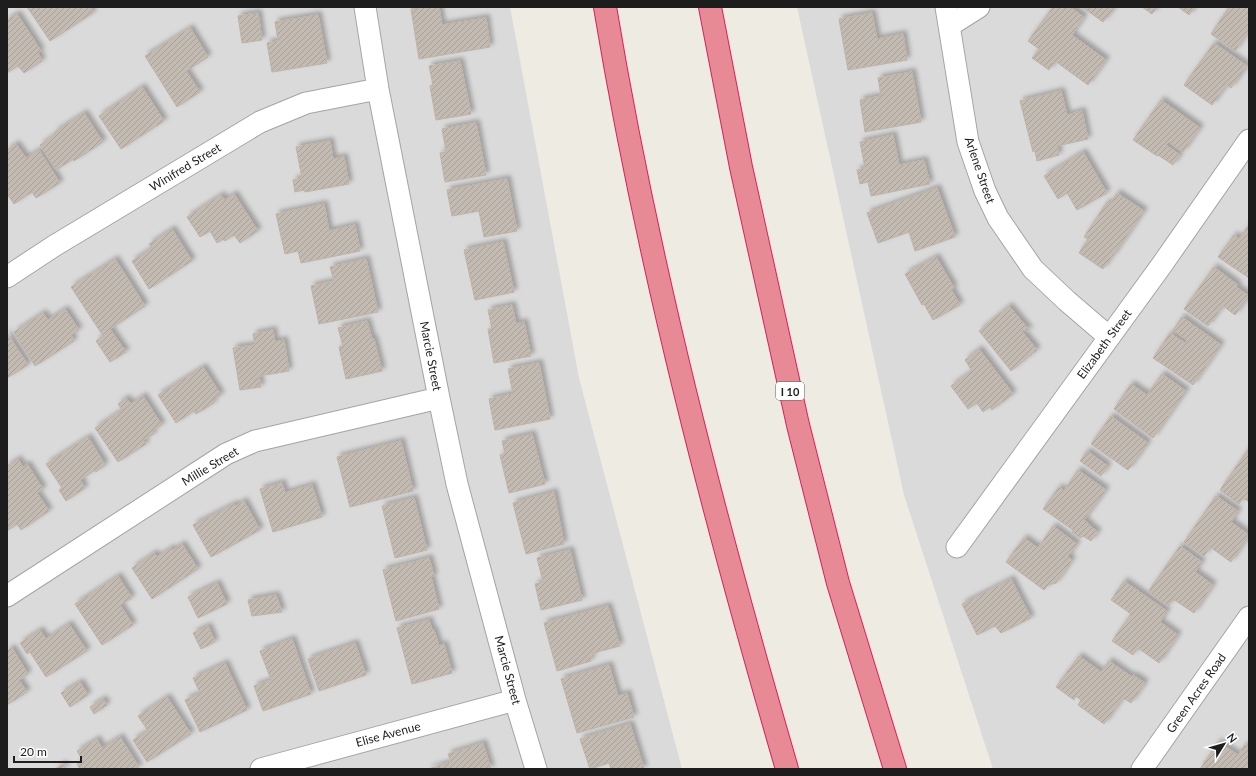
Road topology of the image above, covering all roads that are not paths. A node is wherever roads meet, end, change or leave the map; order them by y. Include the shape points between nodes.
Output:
1 (365, 7) edge
2 (605, 7) edge
3 (710, 7) edge
4 (979, 7) edge
5 (948, 17) edge
6 (378, 89) junction
7 (1249, 140) edge
8 (7, 277) edge
9 (1109, 337) junction
10 (439, 398) junction
11 (956, 547) dead end
12 (7, 596) edge
13 (1249, 617) edge
14 (516, 700) junction
15 (264, 769) edge
16 (536, 769) edge
17 (787, 769) edge
18 (895, 769) edge
19 (1142, 769) edge

1 - 6 street, Marcie Street
2 - 17 highway via 631,155 686,401
3 - 18 highway, I 10 via 741,167 798,425 838,584
4 - 5 street
5 - 9 street, Arlene Street via 968,142 984,191 998,218 1033,269
6 - 8 street, Winifred Street via 306,103 260,122
6 - 10 street, Marcie Street
7 - 9 street, Elizabeth Street
9 - 11 street, Elizabeth Street
10 - 12 street, Millie Street via 255,441 226,454
10 - 14 street, Marcie Street via 457,484
13 - 19 street, Green Acres Road
14 - 15 street, Elise Avenue
14 - 16 street, Marcie Street

